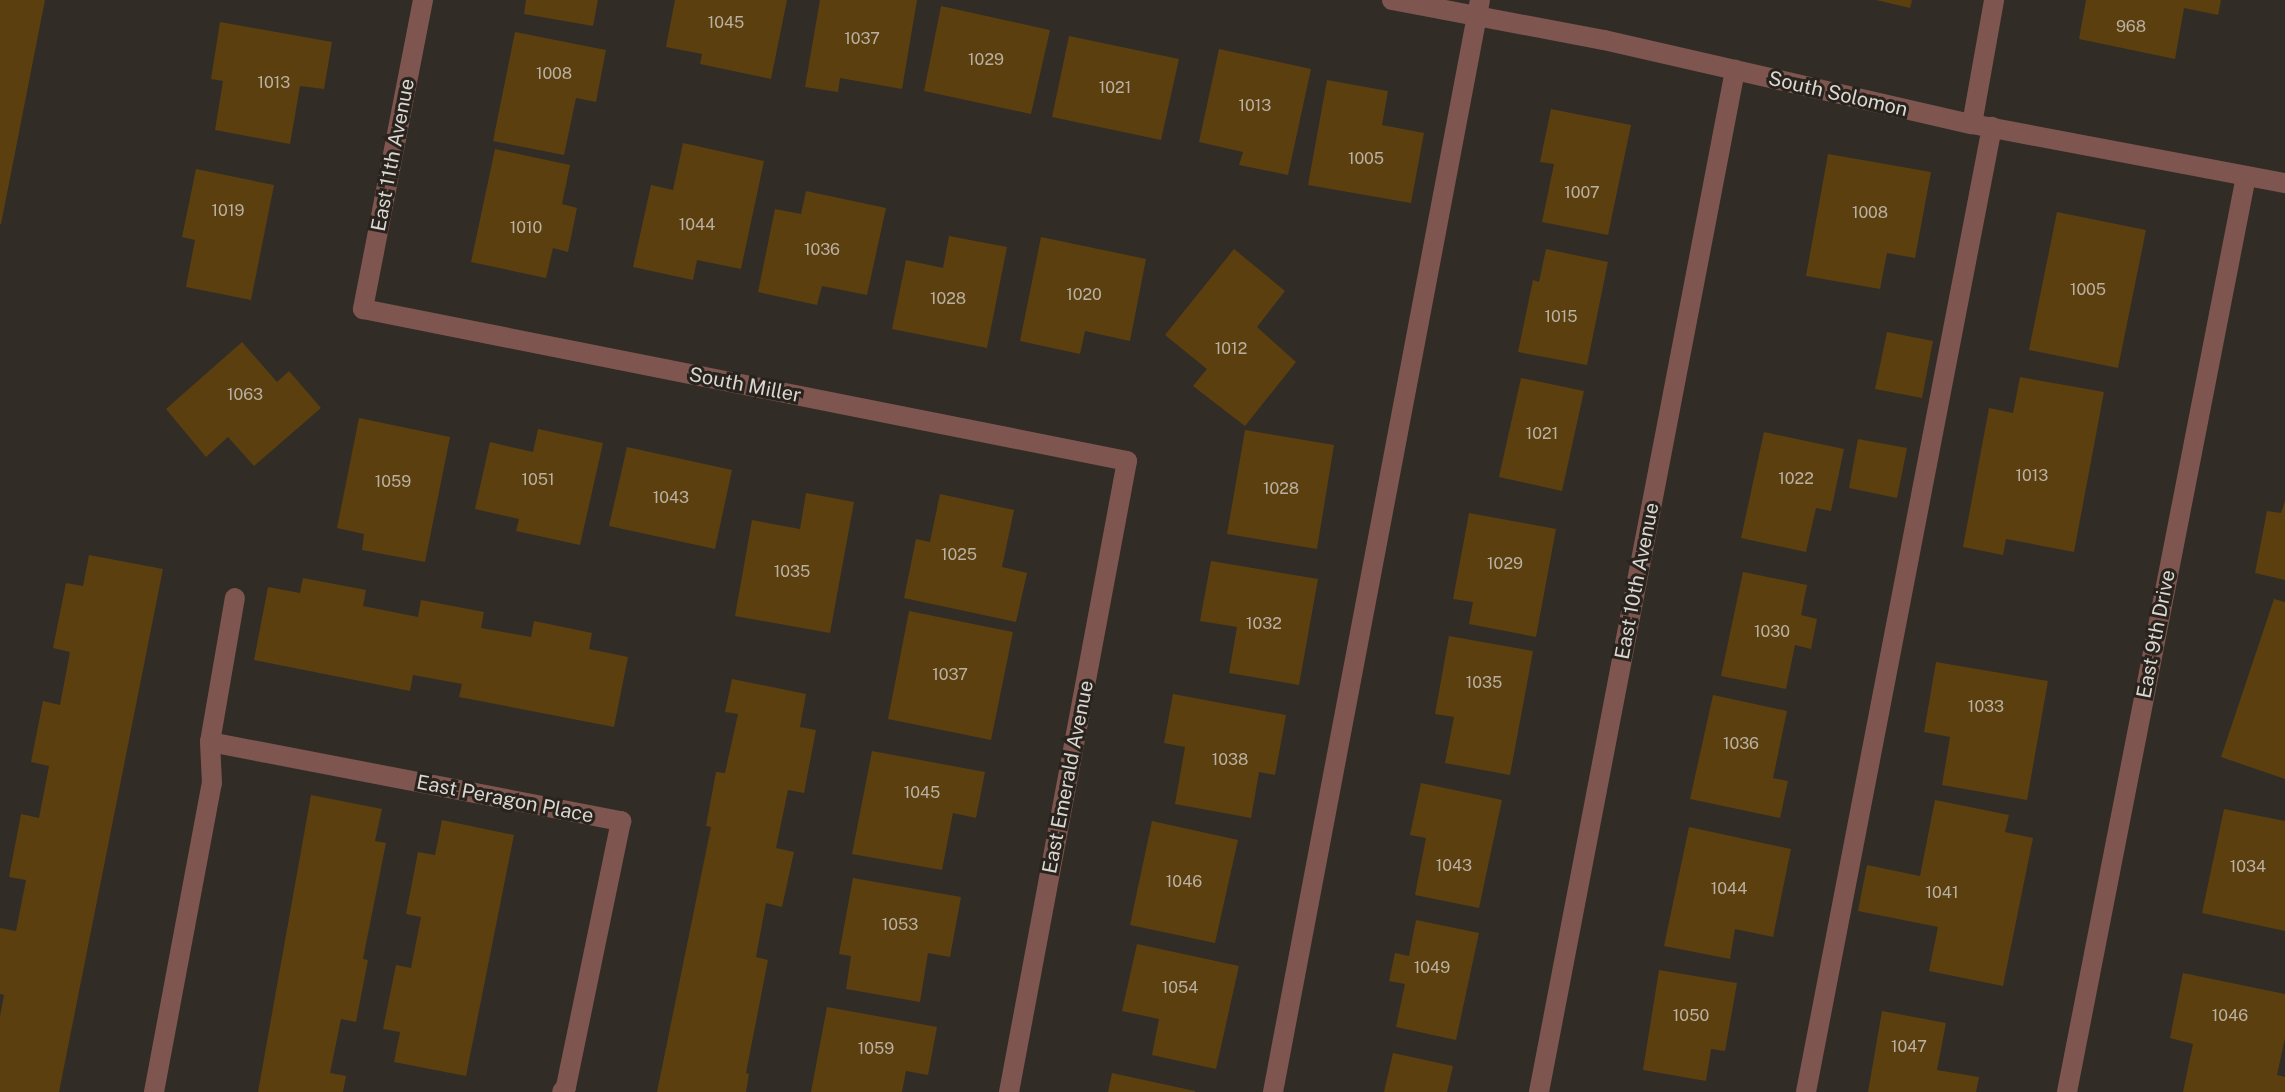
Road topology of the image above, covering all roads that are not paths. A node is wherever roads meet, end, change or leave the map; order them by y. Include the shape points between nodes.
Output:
1 (423, 0) edge
2 (1392, 0) edge
3 (1994, 0) edge
4 (1479, 8) edge
5 (1735, 70) junction
6 (1982, 126) junction
7 (2246, 176) junction
8 (2285, 183) edge
9 (363, 309) joint
10 (1127, 461) joint
11 (235, 598) dead end
12 (210, 742) junction
13 (154, 1092) edge
14 (562, 1092) edge
15 (1009, 1092) edge
16 (1273, 1092) edge
17 (1539, 1092) edge
18 (1806, 1092) edge
19 (2067, 1092) edge

1 - 9 street, East 11th Avenue
2 - 4 street, South Solomon
3 - 6 street
4 - 5 street, South Solomon
4 - 16 street
5 - 6 street, South Solomon
5 - 17 street, East 10th Avenue
6 - 7 street, South Solomon
6 - 18 street
7 - 8 street, South Solomon
7 - 19 street, East 9th Drive
9 - 10 street, South Miller
10 - 15 street, East Emerald Avenue
11 - 12 street
12 - 13 street via 212,783
12 - 14 street, East Peragon Place via 621,821

